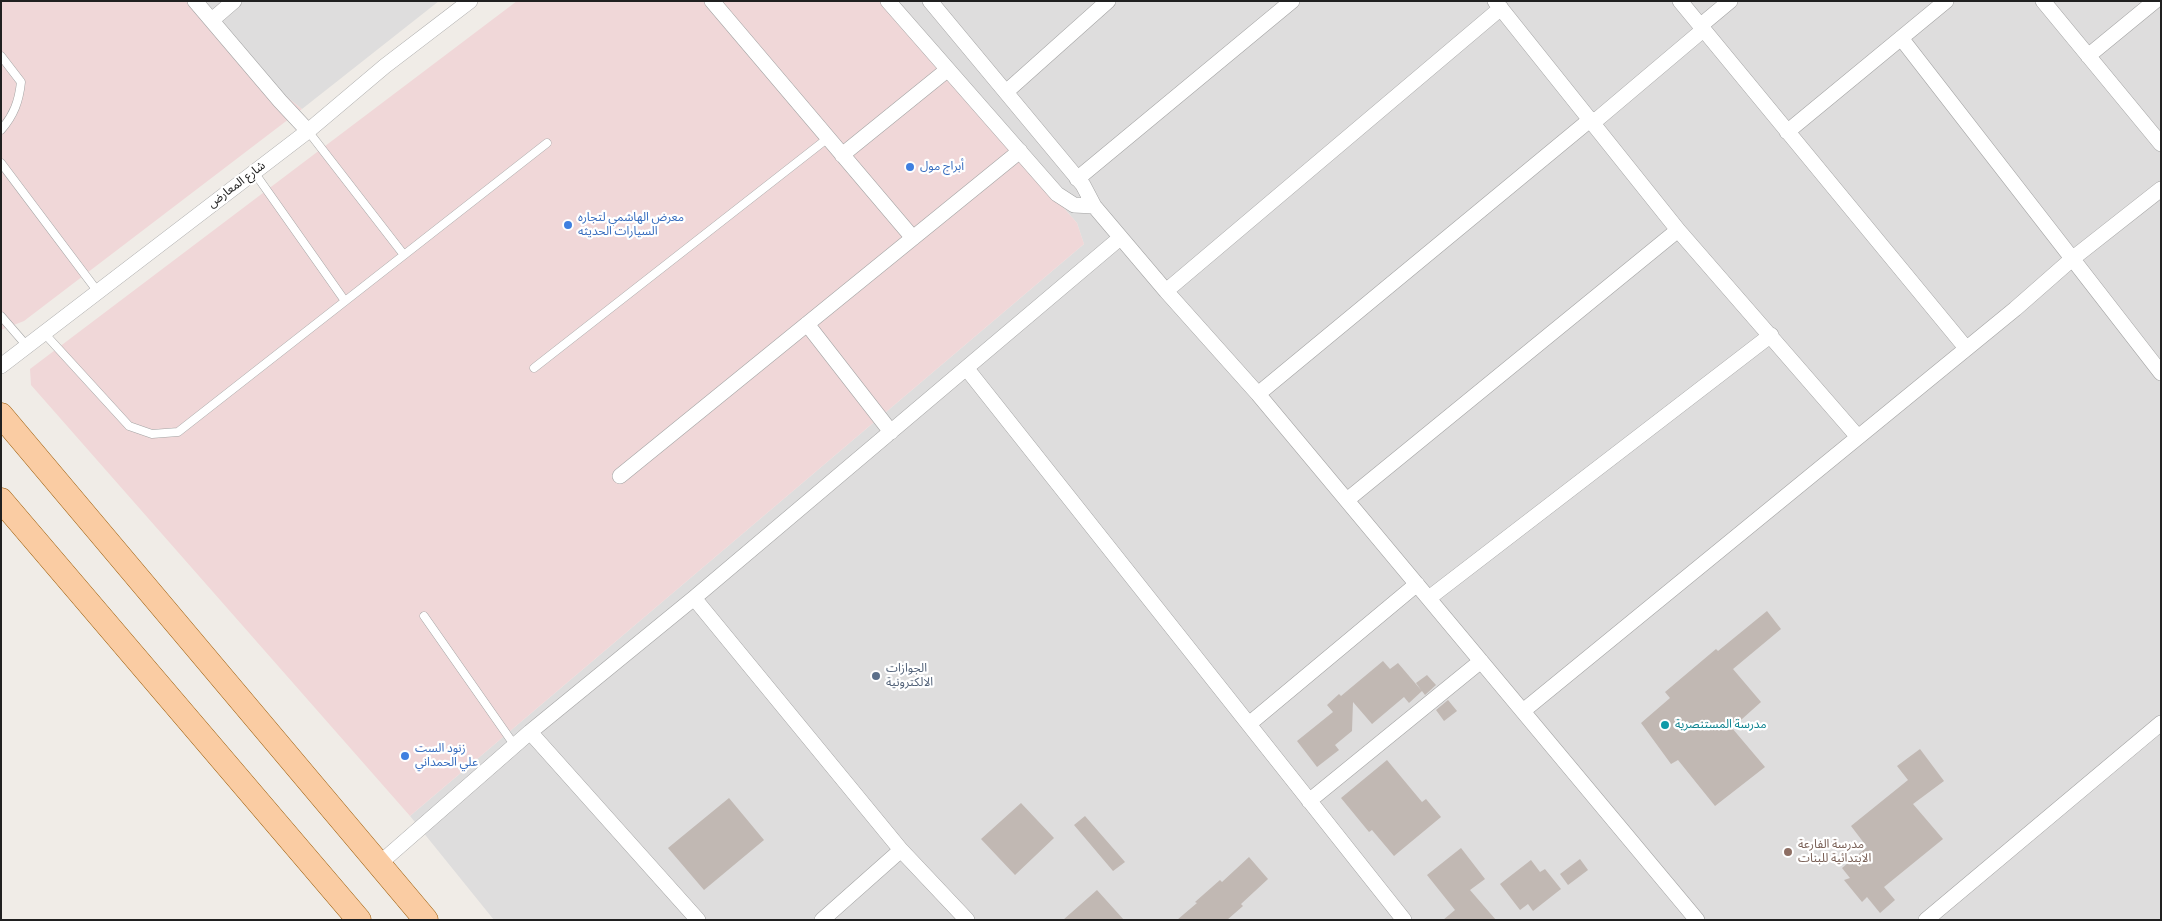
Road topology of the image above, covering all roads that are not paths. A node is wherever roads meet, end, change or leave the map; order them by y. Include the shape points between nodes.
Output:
1 (195, 1) edge
2 (234, 1) edge
3 (470, 1) edge
4 (712, 1) edge
5 (888, 1) edge
6 (930, 1) edge
7 (1108, 1) edge
8 (1292, 1) edge
9 (1680, 1) edge
10 (1730, 1) edge
11 (1946, 1) edge
12 (2043, 1) edge
13 (2155, 1) edge
14 (1498, 5) edge
15 (212, 20) junction
16 (1702, 28) junction
17 (1901, 38) junction
18 (1, 56) edge
19 (2088, 56) junction
20 (947, 70) junction
21 (1006, 92) junction
22 (1593, 121) junction
23 (1, 130) edge
24 (308, 131) junction
25 (1787, 132) junction
26 (828, 138) junction
27 (546, 144) dead end
28 (2161, 144) edge
29 (1020, 151) junction
30 (842, 155) junction
31 (1, 163) edge
32 (254, 172) junction
33 (1077, 179) junction
34 (2161, 189) edge
35 (1094, 206) junction
36 (1678, 230) junction
37 (913, 238) junction
38 (1120, 238) junction
39 (404, 255) junction
40 (2072, 259) junction
41 (1166, 291) junction
42 (98, 292) junction
43 (345, 301) junction
44 (1, 316) edge
45 (807, 324) junction
46 (44, 333) junction
47 (1771, 335) junction
48 (27, 346) junction
49 (1966, 348) junction
50 (1, 366) edge
51 (534, 368) dead end
52 (966, 369) junction
53 (2161, 373) edge
54 (1258, 394) junction
55 (1, 415) edge
56 (891, 432) junction
57 (1858, 437) junction
58 (620, 476) dead end
59 (1, 500) edge
60 (1347, 500) junction
61 (1417, 584) junction
62 (694, 598) junction
63 (1429, 598) junction
64 (424, 616) dead end
65 (1481, 660) junction
66 (1523, 712) junction
67 (2161, 723) edge
68 (1249, 724) junction
69 (530, 732) junction
70 (515, 746) junction
71 (1310, 801) junction
72 (901, 850) junction
73 (379, 864) junction
74 (359, 920) edge
75 (426, 920) edge
76 (698, 920) edge
77 (822, 920) edge
78 (967, 920) edge
79 (1404, 920) edge
80 (1698, 920) edge
81 (1926, 920) edge

1 - 15 street
2 - 15 street
3 - 24 street, شارع المعارض via 385,66
4 - 26 street
5 - 20 street
6 - 21 street
7 - 21 street
8 - 33 street
9 - 16 street
10 - 16 street
11 - 17 street
12 - 19 street
13 - 19 street
14 - 22 street
14 - 41 street
15 - 24 street
16 - 22 street
16 - 25 street
17 - 25 street
17 - 40 street
18 - 23 lane via 20,82 19,100
19 - 28 street
20 - 29 street
20 - 30 street
21 - 33 street
22 - 36 street
22 - 54 street
24 - 32 street, شارع المعارض
24 - 39 lane
25 - 49 street
26 - 30 street
26 - 51 lane
27 - 39 lane
29 - 35 street via 1065,201
29 - 37 street
30 - 37 street
31 - 42 lane
32 - 42 street, شارع المعارض
32 - 43 lane
33 - 35 street
34 - 40 street
35 - 38 street
36 - 47 street
36 - 60 street
37 - 45 street
38 - 41 street
38 - 52 street
39 - 43 lane
40 - 49 street
40 - 53 street
41 - 54 street
42 - 46 street, شارع المعارض
43 - 46 lane via 178,432 152,434 129,426
44 - 48 lane
45 - 56 street
45 - 58 street
46 - 48 street, شارع المعارض
47 - 57 street
47 - 63 street
48 - 50 street, شارع المعارض
49 - 57 street
52 - 56 street
52 - 68 street
54 - 60 street
55 - 73 main road
56 - 62 street
57 - 66 street
59 - 74 main road
60 - 61 street
61 - 63 street
61 - 68 street
62 - 69 street
62 - 72 street
63 - 65 street
64 - 70 lane
65 - 66 street
65 - 71 street
66 - 80 street
67 - 81 street
68 - 71 street
69 - 70 street
69 - 76 street
70 - 73 street
71 - 79 street
72 - 77 street
72 - 78 street
73 - 75 main road

